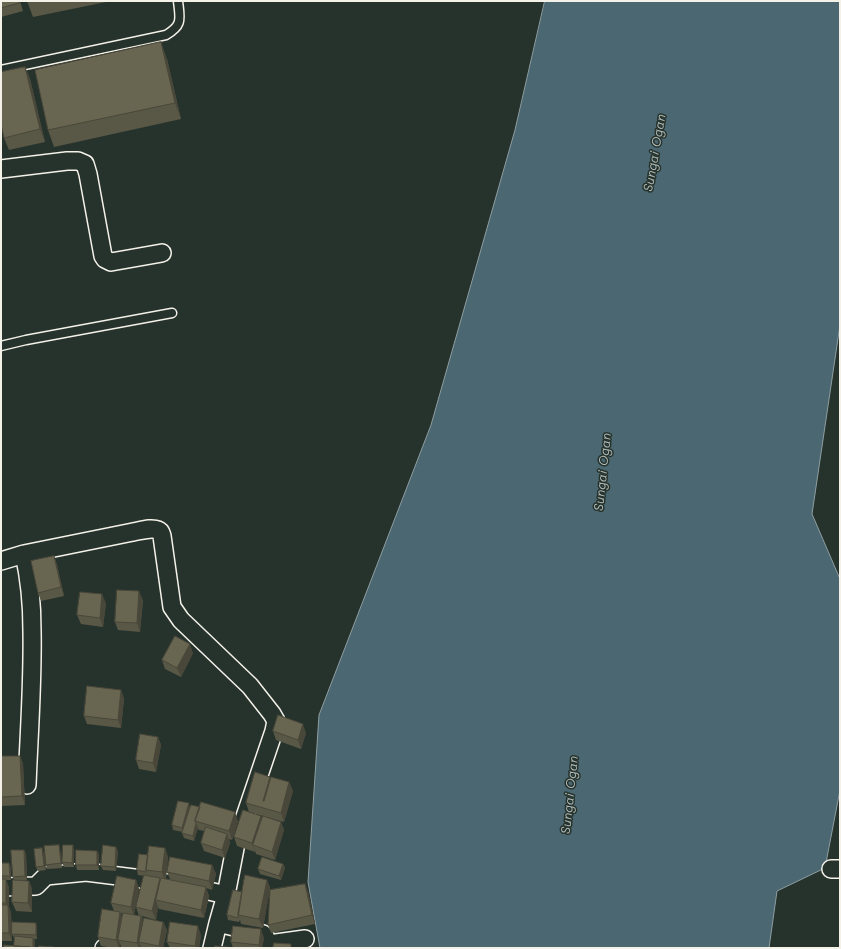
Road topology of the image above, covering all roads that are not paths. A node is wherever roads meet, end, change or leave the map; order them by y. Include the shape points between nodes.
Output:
1 (178, 1) edge
2 (1, 70) edge
3 (1, 169) edge
4 (162, 253) dead end
5 (172, 313) dead end
6 (1, 346) edge
7 (24, 554) junction
8 (1, 561) edge
9 (27, 785) dead end
10 (1, 887) edge
11 (226, 895) junction
12 (218, 923) junction
13 (305, 939) dead end
14 (212, 948) edge

1 - 2 lane via 179,23 166,35
3 - 4 street via 78,161 85,164 105,259 111,262
5 - 6 lane
7 - 8 street
7 - 9 street via 31,597 33,658
7 - 11 street via 133,532 158,530 162,536 172,607 181,620 250,686 272,714 276,721 274,731 236,843
10 - 11 street via 36,886 46,876 86,872 150,880
11 - 12 street
12 - 13 street via 262,934 269,944
12 - 14 street

